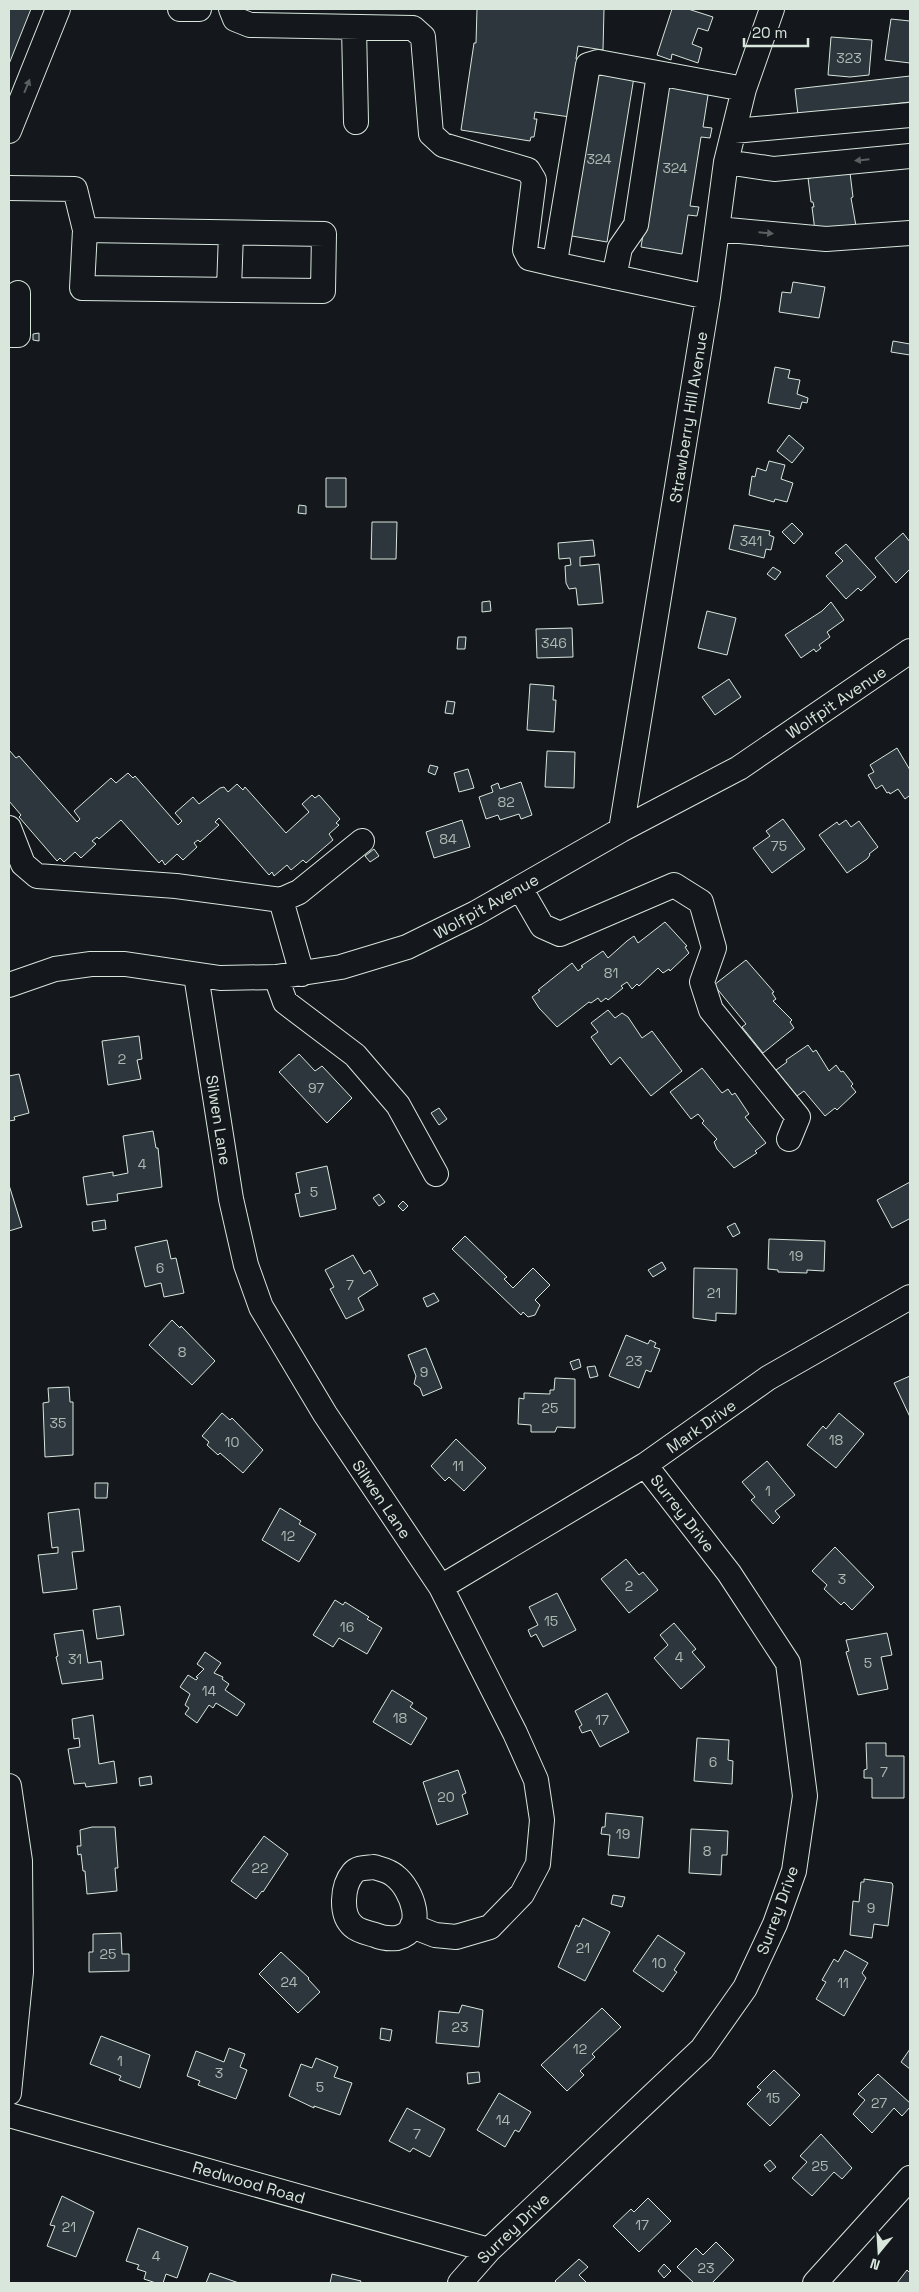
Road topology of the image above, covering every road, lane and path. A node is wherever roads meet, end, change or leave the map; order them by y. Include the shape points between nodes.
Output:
1 (58, 9) edge
2 (180, 9) edge
3 (199, 9) edge
4 (231, 9) edge
5 (772, 9) edge
6 (354, 27) junction
7 (659, 74) junction
8 (744, 89) junction
9 (910, 115) edge
10 (356, 122) dead end
11 (9, 131) edge
12 (734, 131) junction
13 (910, 156) edge
14 (726, 162) junction
15 (9, 188) edge
16 (718, 229) junction
17 (85, 230) junction
18 (230, 233) junction
19 (910, 233) edge
20 (559, 265) junction
21 (614, 277) junction
22 (229, 289) junction
23 (18, 293) dead end
24 (708, 297) junction
25 (9, 335) edge
26 (910, 651) edge
27 (9, 828) edge
28 (621, 830) junction
29 (362, 841) dead end
30 (520, 888) junction
31 (281, 900) junction
32 (302, 974) junction
33 (196, 975) junction
34 (276, 977) junction
35 (9, 985) edge
36 (789, 1139) dead end
37 (436, 1174) dead end
38 (910, 1297) edge
39 (645, 1465) junction
40 (441, 1587) junction
41 (9, 1786) edge
42 (412, 1926) dead end
43 (9, 2093) edge
44 (9, 2114) edge
45 (910, 2178) edge
46 (489, 2250) junction
47 (460, 2283) edge
48 (814, 2283) edge

11 -> 1 street
2 - 3 street
4 - 6 street via 235,19 250,25
5 - 8 street, Strawberry Hill Avenue
6 - 10 street
6 - 20 street via 413,28 423,36 431,134 443,145 528,170 534,180 525,250 529,258
7 - 8 street
7 - 20 street via 598,62 588,65 556,256
7 - 21 street via 636,225 620,248
8 - 12 street, Strawberry Hill Avenue
9 - 12 street
12 - 14 street, Strawberry Hill Avenue
13 -> 14 street via 774,169
14 - 16 street, Strawberry Hill Avenue
15 - 17 street via 75,189
16 -> 19 street via 826,239
16 - 24 street, Strawberry Hill Avenue
17 - 18 street
17 - 22 street via 82,288
18 - 22 street
18 - 22 street via 324,234 323,291
20 - 21 street
21 - 24 street
23 - 25 street via 18,334
24 - 28 street, Strawberry Hill Avenue
26 - 28 street, Wolfpit Avenue via 739,768
27 - 31 street via 23,864 37,876 176,886
28 - 30 street, Wolfpit Avenue
29 - 31 street via 299,892
30 - 32 street, Wolfpit Avenue via 407,947 373,959
30 - 36 street via 542,926 560,934 674,885 701,902 714,948 702,982 711,1010 798,1117
31 - 32 street
32 - 34 street, Wolfpit Avenue
33 - 34 street, Wolfpit Avenue
33 - 35 street, Wolfpit Avenue via 125,964 91,964 55,969
33 - 40 street, Silwen Lane via 231,1199 246,1265 261,1307 325,1414
34 - 37 street via 285,1002 355,1055 398,1105
38 - 39 street, Mark Drive via 768,1378
39 - 40 street, Mark Drive
39 - 46 street, Surrey Drive via 730,1573 788,1663 805,1796 794,1871 775,1924 746,1988 702,2049
40 - 42 street, Silwen Lane via 536,1780 542,1820 538,1864 522,1894 490,1927 456,1937 435,1935
41 - 43 street via 20,1862 21,1972
44 - 46 street, Redwood Road
45 - 48 street
46 - 47 street, Surrey Drive

